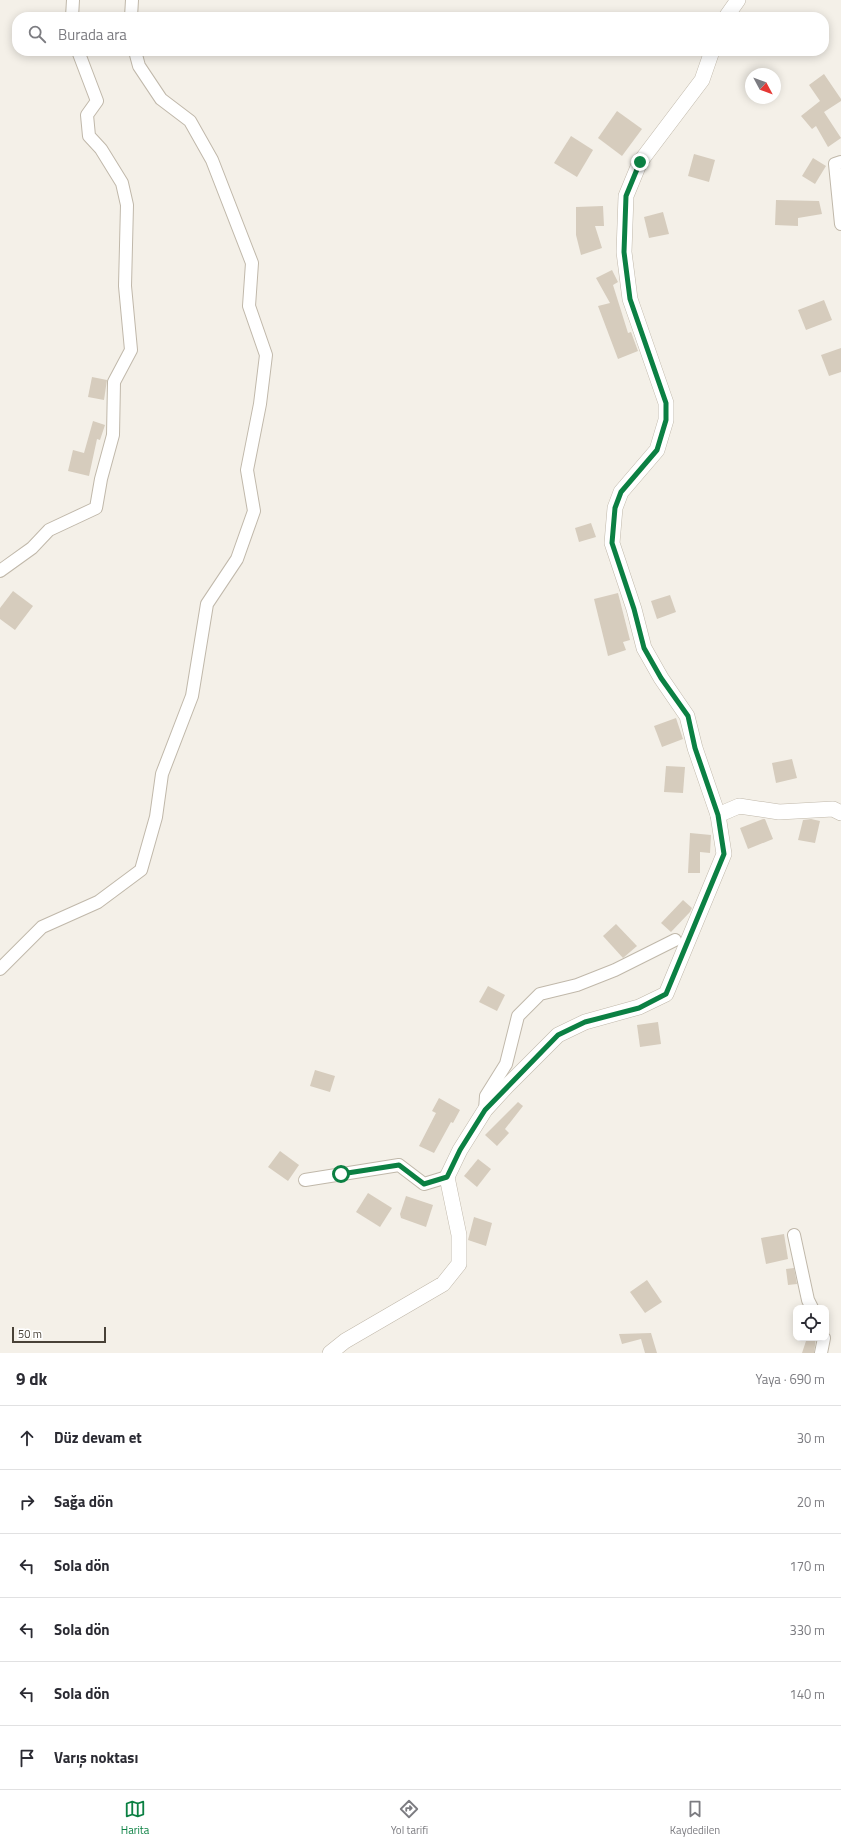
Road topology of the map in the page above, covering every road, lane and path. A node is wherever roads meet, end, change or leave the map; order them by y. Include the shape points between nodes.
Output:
1 (73, 0) edge
2 (132, 0) edge
3 (738, 0) edge
4 (72, 12) edge
5 (131, 12) edge
6 (730, 12) edge
7 (80, 56) edge
8 (136, 56) edge
9 (710, 56) edge
10 (841, 162) edge
11 (841, 224) edge
12 (0, 572) edge
13 (841, 813) edge
14 (718, 815) junction
15 (675, 940) dead end
16 (0, 969) edge
17 (485, 1110) junction
18 (447, 1177) junction
19 (305, 1180) dead end
20 (794, 1235) dead end
21 (810, 1305) edge
22 (823, 1341) edge
23 (330, 1353) edge
24 (821, 1353) edge

1 - 4 street
2 - 5 street
3 - 6 street
7 - 12 street via 97,101 87,115 90,136 102,149 122,183 126,205 125,286 131,350 114,382 113,435 96,508 49,530 32,548
8 - 16 street via 139,66 161,99 190,121 212,160 252,263 248,306 266,355 260,404 247,470 254,511 237,559 208,604 192,696 162,774 156,817 142,870 98,902 42,927
9 - 14 street via 702,80 640,162 626,196 624,252 630,299 666,403 666,420 657,450 621,492 615,508 612,543 644,648 661,678 688,716 695,748
10 - 11 street via 835,164
13 - 14 street via 833,809 779,812 739,806
14 - 17 street via 724,854 666,994 639,1008 585,1022 558,1035
15 - 17 street via 615,970 577,985 540,994 518,1016 506,1064 486,1096
17 - 18 street via 460,1150
18 - 19 street via 424,1184 399,1165
18 - 23 street via 459,1235 459,1264 443,1284 345,1341
20 - 21 street
22 - 24 street

